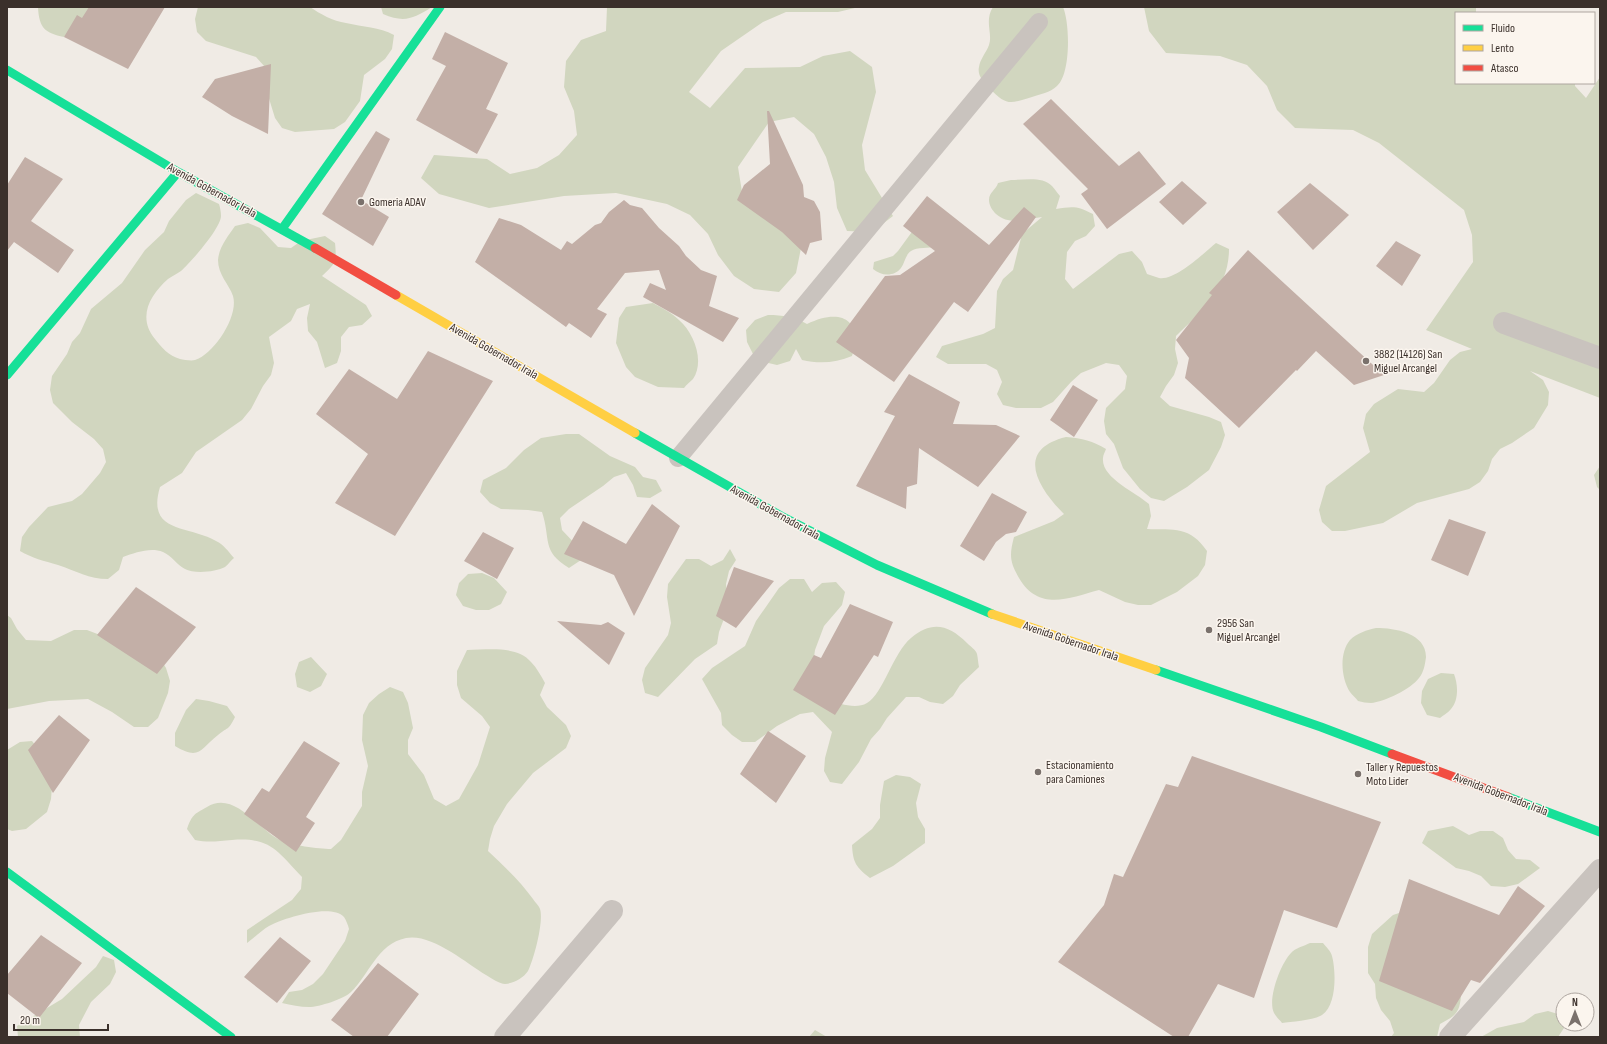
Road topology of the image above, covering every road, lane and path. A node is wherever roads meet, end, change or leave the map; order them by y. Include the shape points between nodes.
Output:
1 (440, 7) edge
2 (1039, 22) dead end
3 (7, 70) edge
4 (178, 172) junction
5 (282, 229) junction
6 (1504, 324) dead end
7 (1600, 358) edge
8 (7, 375) edge
9 (678, 458) junction
10 (1600, 832) edge
11 (1600, 870) edge
12 (7, 872) edge
13 (612, 911) dead end
14 (231, 1037) edge
15 (505, 1037) edge
16 (1450, 1037) edge

1 - 5 main road
2 - 9 lane
3 - 4 main road, Avenida Gobernador Irala
4 - 5 main road, Avenida Gobernador Irala
4 - 8 main road
5 - 9 main road, Avenida Gobernador Irala
6 - 7 street
9 - 10 main road, Avenida Gobernador Irala via 781,516 877,565 981,610 1321,727
11 - 16 street
12 - 14 main road
13 - 15 street

